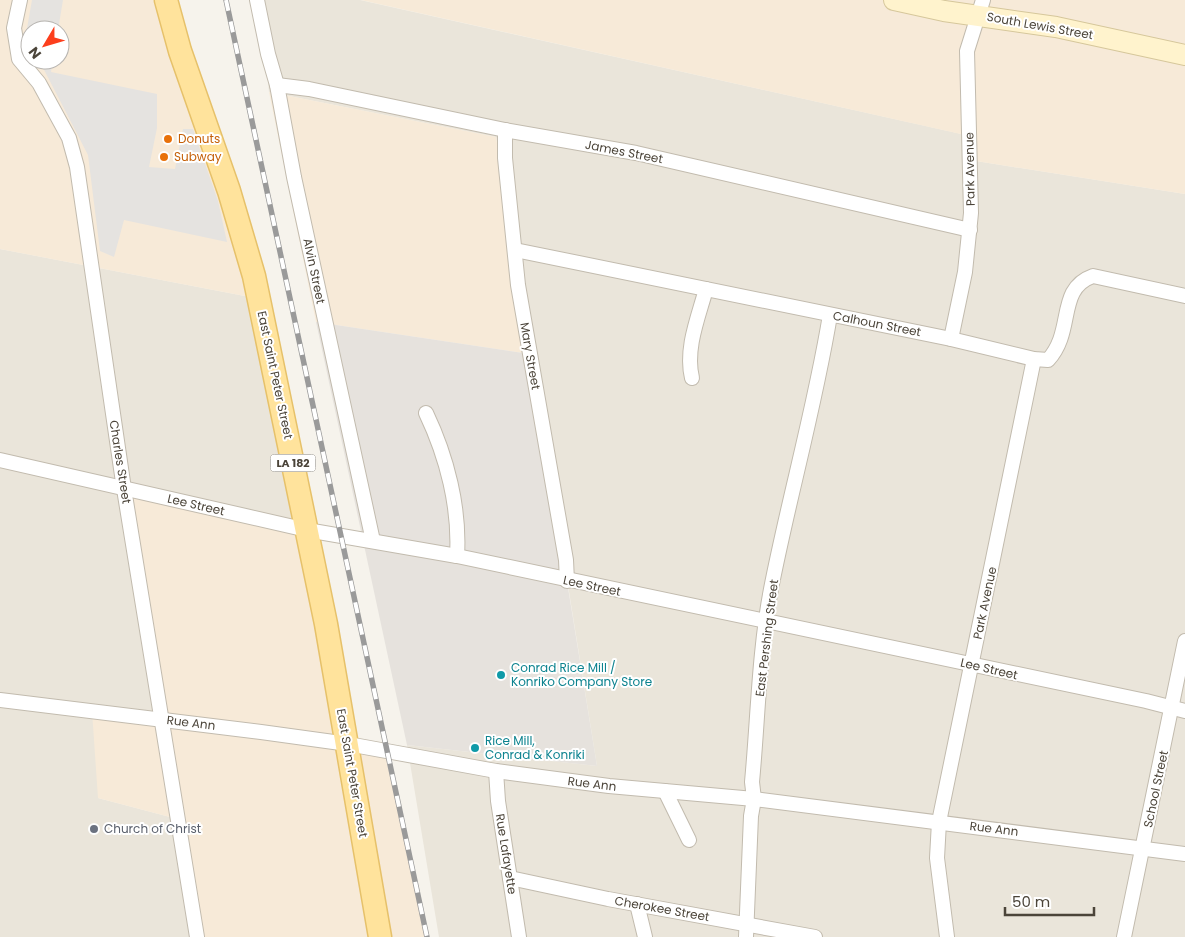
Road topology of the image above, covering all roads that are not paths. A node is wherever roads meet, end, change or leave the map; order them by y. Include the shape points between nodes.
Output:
1 (20, 0) edge
2 (166, 0) edge
3 (257, 0) edge
4 (894, 0) edge
5 (981, 7) edge
6 (1185, 55) edge
7 (277, 85) junction
8 (505, 130) junction
9 (970, 230) junction
10 (515, 250) junction
11 (706, 289) junction
12 (1185, 296) edge
13 (830, 315) junction
14 (951, 339) junction
15 (1034, 359) junction
16 (692, 378) dead end
17 (426, 413) dead end
18 (0, 460) edge
19 (124, 488) junction
20 (307, 530) junction
21 (373, 541) junction
22 (457, 556) junction
23 (567, 581) junction
24 (766, 622) junction
25 (1185, 641) edge
26 (972, 664) junction
27 (0, 700) edge
28 (1178, 709) edge
29 (162, 720) junction
30 (348, 744) junction
31 (496, 771) junction
32 (665, 791) junction
33 (754, 799) junction
34 (939, 822) junction
35 (689, 840) dead end
36 (1144, 849) junction
37 (1185, 854) edge
38 (510, 878) junction
39 (637, 904) junction
40 (746, 923) junction
41 (197, 937) edge
42 (380, 937) edge
43 (519, 937) edge
44 (645, 937) edge
45 (746, 937) edge
46 (815, 937) edge
47 (947, 937) edge
48 (1124, 937) edge

1 - 19 street, Charles Street via 14,28 20,59 39,83 69,138 77,167
2 - 20 main road, East Saint Peter Street / LA 182 via 254,276
3 - 7 street, Alvin Street
4 - 5 main road, South Lewis Street via 944,11
5 - 6 main road, South Lewis Street
5 - 9 street, Park Avenue via 967,51
7 - 8 street, James Street
7 - 21 street, Alvin Street
8 - 9 street, James Street via 636,153
8 - 10 street, Mary Street
9 - 14 street, Park Avenue
10 - 11 street, Calhoun Street
10 - 23 street, Mary Street
11 - 13 street, Calhoun Street
11 - 16 street via 688,363
12 - 15 street via 1093,276 1080,281 1071,292 1058,349 1048,360
13 - 14 street, Calhoun Street
13 - 24 street, East Pershing Street
14 - 15 street, Calhoun Street
15 - 26 street, Park Avenue
17 - 22 street via 439,442 450,485 458,529
18 - 19 street, Lee Street
19 - 20 street, Lee Street
19 - 29 street, Charles Street
20 - 21 street, Lee Street
20 - 30 main road, East Saint Peter Street / LA 182
21 - 22 street, Lee Street
22 - 23 street, Lee Street
23 - 24 street, Lee Street
24 - 26 street, Lee Street
24 - 33 street, East Pershing Street via 752,782
25 - 28 street, School Street
26 - 28 street, Lee Street
26 - 34 street, Park Avenue
27 - 29 street, Rue Ann
28 - 36 street, School Street
29 - 30 street, Rue Ann
29 - 41 street, Charles Street
30 - 31 street, Rue Ann
30 - 42 main road, East Saint Peter Street / LA 182
31 - 32 street, Rue Ann
31 - 38 street, Rue Lafayette
32 - 33 street, Rue Ann
32 - 35 street
33 - 34 street, Rue Ann
33 - 40 street, East Pershing Street
34 - 36 street, Rue Ann
34 - 47 street, Park Avenue via 937,858
36 - 37 street, Rue Ann
36 - 48 street, School Street
38 - 39 street, Cherokee Street
38 - 43 street, Rue Lafayette
39 - 40 street, Cherokee Street
39 - 44 street
40 - 45 street, East Pershing Street
40 - 46 street, Cherokee Street

